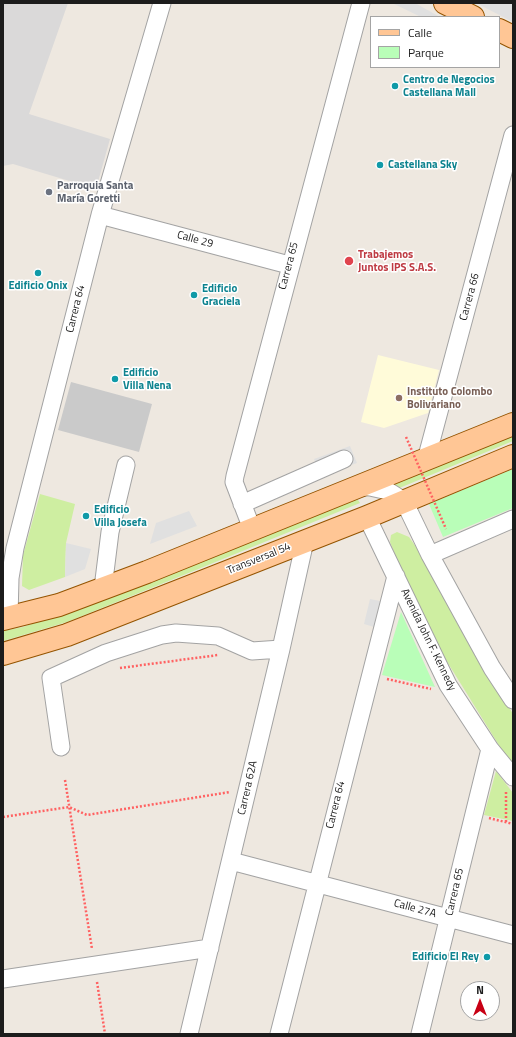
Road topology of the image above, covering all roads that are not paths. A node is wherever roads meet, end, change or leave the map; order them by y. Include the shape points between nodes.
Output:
1 (162, 3) edge
2 (360, 3) edge
3 (445, 3) edge
4 (471, 16) edge
5 (500, 30) edge
6 (513, 37) edge
7 (513, 134) edge
8 (100, 215) junction
9 (289, 265) junction
10 (513, 424) edge
11 (513, 456) edge
12 (344, 459) dead end
13 (426, 460) junction
14 (126, 465) dead end
15 (359, 487) junction
16 (404, 501) junction
17 (242, 504) junction
18 (367, 517) junction
19 (513, 519) edge
20 (252, 529) junction
21 (305, 541) junction
22 (430, 555) junction
23 (396, 576) junction
24 (103, 588) junction
25 (6, 592) edge
26 (6, 619) edge
27 (281, 649) junction
28 (3, 654) edge
29 (513, 700) edge
30 (61, 748) dead end
31 (490, 749) junction
32 (509, 772) edge
33 (231, 861) junction
34 (316, 883) junction
35 (449, 918) junction
36 (513, 935) edge
37 (210, 948) junction
38 (3, 978) edge
39 (190, 1034) edge
40 (278, 1034) edge
41 (420, 1034) edge

1 - 8 street, Carrera 64
2 - 9 street, Carrera 65
3 - 4 main road
5 - 6 main road
7 - 13 street, Carrera 66
8 - 9 street, Calle 29
8 - 25 street, Carrera 64
9 - 17 street, Carrera 65 via 235,476 234,482
10 - 13 main road
11 - 16 main road, Transversal 54
12 - 17 street
13 - 15 main road
14 - 24 street via 110,532
15 - 16 street via 388,491
15 - 20 main road
16 - 18 main road, Transversal 54
16 - 22 street
17 - 20 street, Carrera 65
18 - 21 main road, Transversal 54
18 - 23 street, Avenida John F. Kennedy
19 - 22 street
20 - 24 main road
21 - 27 street, Carrera 62A
21 - 28 main road, Transversal 54 via 68,635
22 - 29 street via 492,668
23 - 31 street, Avenida John F. Kennedy via 450,688
23 - 34 street, Carrera 64
24 - 26 main road via 59,605
25 - 26 street, Carrera 64
27 - 30 street via 252,651 218,636 176,633 106,653 51,678
27 - 33 street, Carrera 62A
31 - 32 street, Avenida John F. Kennedy
31 - 35 street, Carrera 65
33 - 34 street, Calle 27A
33 - 37 street, Carrera 62A
34 - 35 street, Calle 27A
34 - 40 street, Carrera 64
35 - 36 street, Calle 27A
35 - 41 street, Carrera 65
37 - 38 street
37 - 39 street, Carrera 62A

